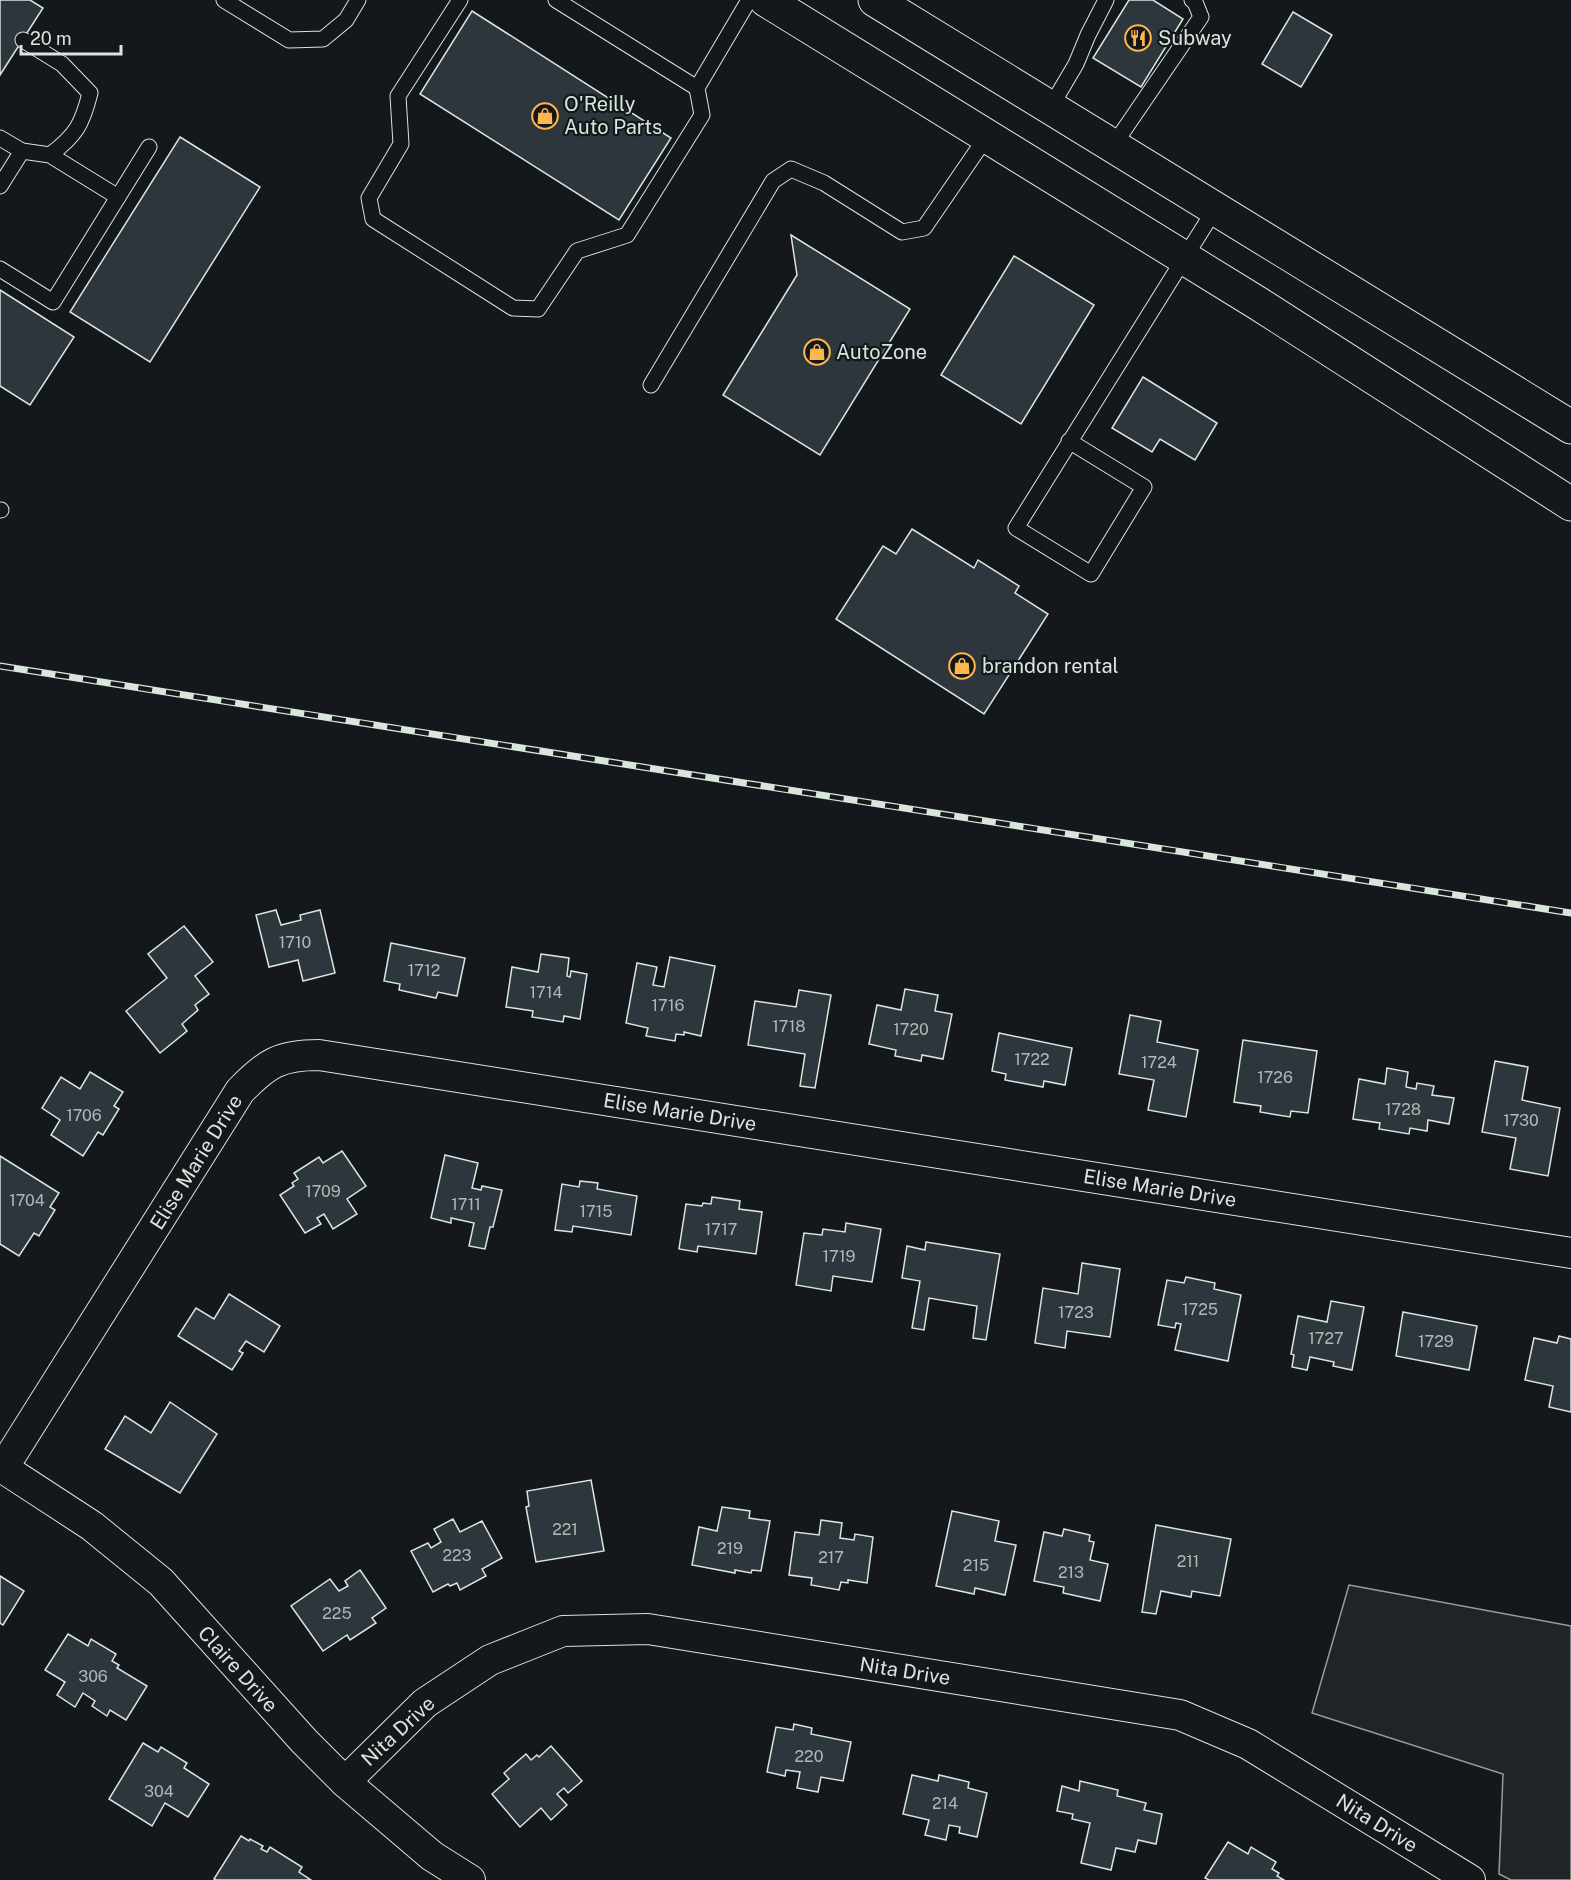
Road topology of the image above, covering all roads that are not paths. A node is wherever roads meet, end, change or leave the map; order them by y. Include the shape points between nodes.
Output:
1 (224, 0) edge
2 (358, 0) edge
3 (460, 0) edge
4 (556, 0) edge
5 (749, 0) edge
6 (766, 0) edge
7 (875, 0) edge
8 (1106, 0) edge
9 (1192, 0) edge
10 (22, 40) dead end
11 (697, 88) junction
12 (1050, 108) junction
13 (987, 136) junction
14 (0, 138) edge
15 (1113, 146) junction
16 (149, 147) dead end
17 (22, 152) junction
18 (50, 155) junction
19 (0, 186) edge
20 (118, 197) junction
21 (1215, 209) junction
22 (1184, 258) junction
23 (0, 269) edge
24 (651, 385) dead end
25 (1571, 427) edge
26 (1069, 441) junction
27 (1571, 504) edge
28 (1571, 1253) edge
29 (2, 1467) edge
30 (345, 1782) junction
31 (470, 1880) edge
32 (1470, 1880) edge

1 - 2 lane via 289,40 323,39 346,20
3 - 11 lane via 398,96 401,144 369,198 373,219 513,308 538,309 577,251 627,235 702,115
4 - 11 lane
5 - 11 lane
6 - 13 main road
7 - 12 main road
8 - 12 lane
9 - 15 lane via 1201,17
10 - 18 lane via 62,64 90,93 83,118 69,141
12 - 15 main road
13 - 22 main road
13 - 24 lane via 924,228 902,232 824,183 791,169 773,181
14 - 17 lane
15 - 21 main road
16 - 20 lane
17 - 18 lane
17 - 19 lane
18 - 20 lane
20 - 23 lane via 52,302
21 - 22 lane
21 - 25 main road
22 - 26 lane
22 - 27 main road
26 - 26 lane via 1016,528 1091,574 1144,488
28 - 29 street, Elise Marie Drive via 318,1054 293,1055 272,1063 240,1091
29 - 30 street, Claire Drive via 92,1526 161,1582
30 - 31 street, Claire Drive via 432,1856
30 - 32 street, Nita Drive via 425,1703 490,1660 563,1631 648,1629 1180,1715 1248,1744

